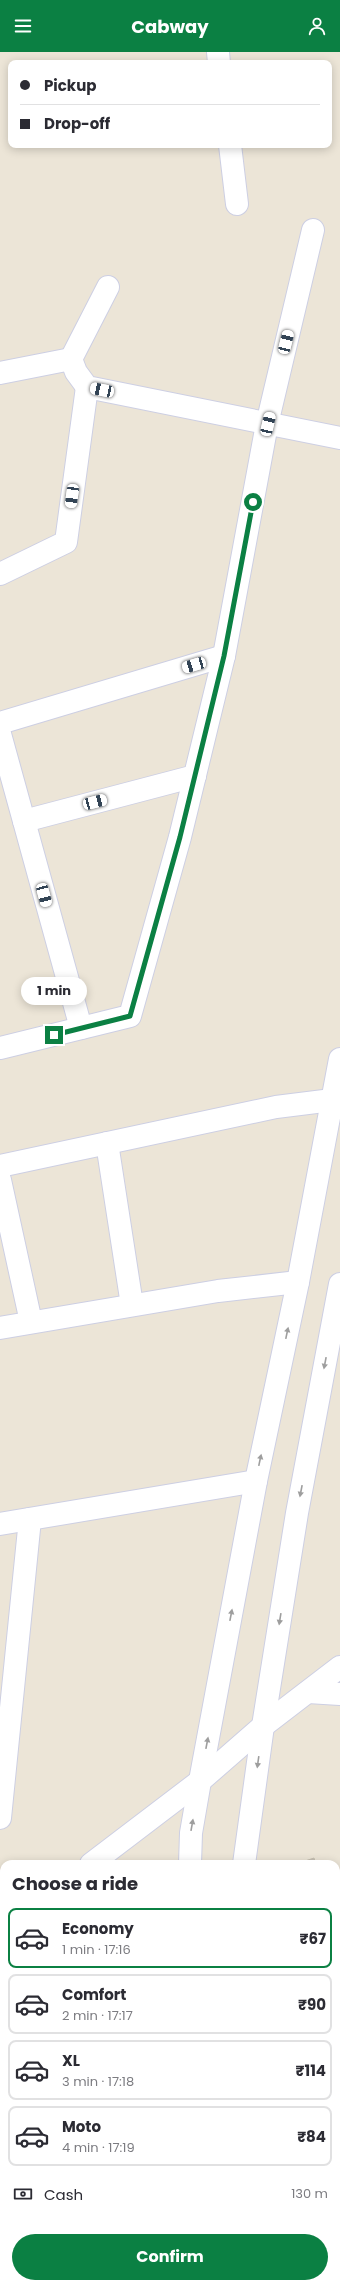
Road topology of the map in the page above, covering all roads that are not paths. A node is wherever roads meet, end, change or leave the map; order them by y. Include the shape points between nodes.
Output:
1 (230, 148) edge
2 (238, 204) dead end
3 (313, 230) dead end
4 (108, 286) dead end
5 (71, 359) junction
6 (0, 373) edge
7 (87, 387) junction
8 (268, 424) junction
9 (340, 438) edge
10 (0, 574) edge
11 (224, 656) junction
12 (0, 723) edge
13 (0, 734) edge
14 (195, 776) junction
15 (24, 821) junction
16 (81, 1028) junction
17 (0, 1048) edge
18 (340, 1060) edge
19 (332, 1100) junction
20 (107, 1143) junction
21 (0, 1166) edge
22 (0, 1180) edge
23 (298, 1282) junction
24 (340, 1284) edge
25 (132, 1305) junction
26 (31, 1322) junction
27 (0, 1328) edge
28 (256, 1481) junction
29 (30, 1519) junction
30 (0, 1524) edge
31 (340, 1667) edge
32 (308, 1692) junction
33 (340, 1694) edge
34 (263, 1726) junction
35 (200, 1781) junction
36 (0, 1818) edge
37 (96, 1860) edge
38 (190, 1860) edge
39 (245, 1860) edge

1 - 2 street
3 - 8 street
4 - 5 street
5 - 6 street
5 - 7 street via 76,372
7 - 8 street
7 - 10 street via 66,542
8 - 9 street
8 - 11 street
11 - 12 street
11 - 14 street
13 - 15 street
14 - 15 street
14 - 16 street via 130,1016
15 - 16 street
16 - 17 street
18 - 19 street
19 - 20 street via 276,1107
19 - 23 street
20 - 21 street
20 - 25 street
22 - 26 street
23 - 25 street via 218,1291
28 -> 23 street
24 -> 34 street via 296,1513
25 - 26 street
26 - 27 street
28 - 29 street
35 -> 28 street
29 - 30 street
29 - 36 street
31 - 32 street
32 - 33 street
32 - 34 street
34 - 35 street
34 -> 39 street
35 - 37 street
38 -> 35 street via 191,1833

